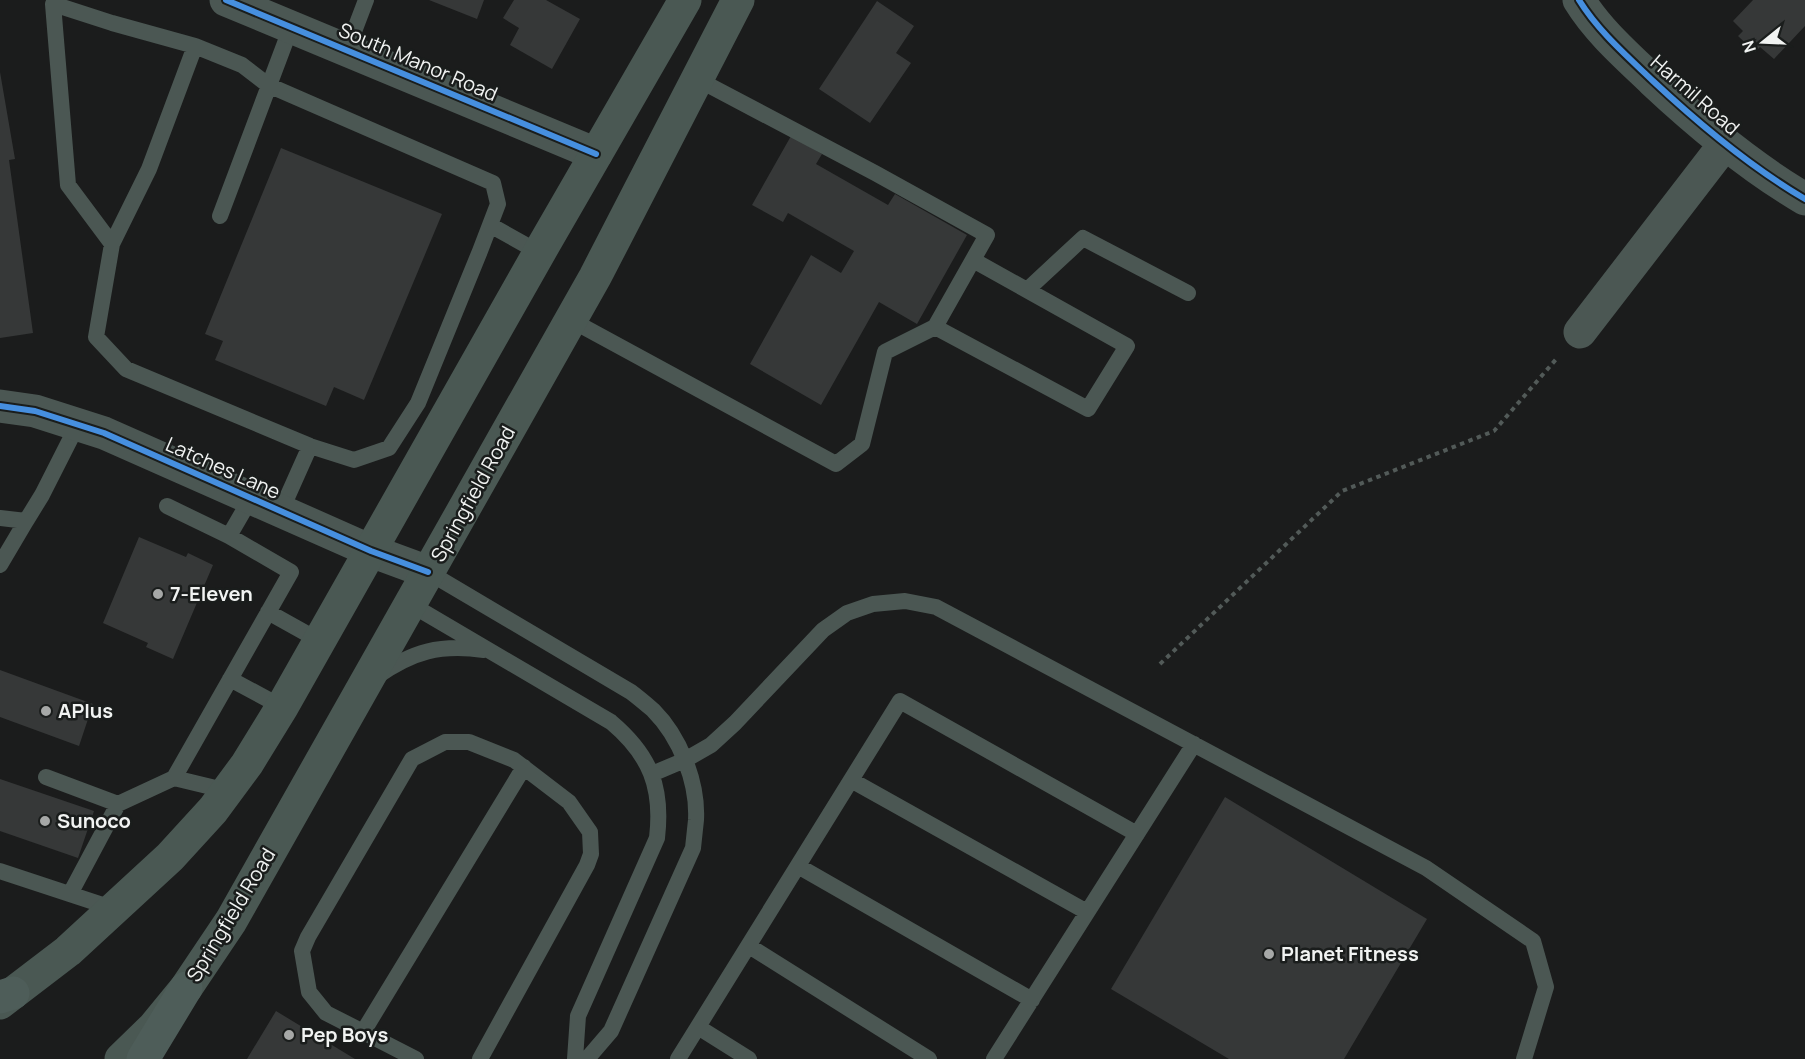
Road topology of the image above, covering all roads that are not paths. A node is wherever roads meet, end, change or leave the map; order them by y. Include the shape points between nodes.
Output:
1 (226, 0) edge
2 (366, 0) edge
3 (685, 0) edge
4 (738, 0) edge
5 (1579, 0) edge
6 (53, 2) edge
7 (291, 27) junction
8 (195, 46) junction
9 (347, 51) junction
10 (697, 79) junction
11 (268, 85) junction
12 (1725, 145) junction
13 (596, 154) junction
14 (1805, 199) edge
15 (220, 216) dead end
16 (490, 225) junction
17 (112, 244) junction
18 (540, 253) junction
19 (973, 260) junction
20 (1027, 290) junction
21 (1188, 293) dead end
22 (571, 320) junction
23 (935, 327) junction
24 (1580, 332) road end
25 (0, 406) edge
26 (431, 411) junction
27 (78, 424) junction
28 (310, 446) junction
29 (251, 498) junction
30 (167, 506) dead end
31 (281, 512) junction
32 (0, 518) edge
33 (26, 521) junction
34 (229, 536) junction
35 (370, 551) junction
36 (0, 566) edge
37 (428, 572) junction
38 (410, 604) junction
39 (268, 612) junction
40 (320, 641) junction
41 (490, 651) junction
42 (230, 679) junction
43 (364, 687) junction
44 (282, 707) junction
45 (1194, 744) junction
46 (686, 760) junction
47 (524, 767) junction
48 (651, 774) junction
49 (46, 777) dead end
50 (174, 778) junction
51 (851, 780) junction
52 (228, 791) junction
53 (118, 804) junction
54 (1137, 834) junction
55 (798, 866) junction
56 (0, 871) edge
57 (70, 894) junction
58 (115, 909) junction
59 (1087, 912) junction
60 (749, 946) junction
61 (186, 988) junction
62 (4, 998) edge
63 (1032, 1000) junction
64 (698, 1027) junction
65 (363, 1032) junction
66 (121, 1059) edge
67 (143, 1059) edge
68 (416, 1059) edge
69 (480, 1059) edge
70 (575, 1059) edge
71 (587, 1059) edge
72 (678, 1059) edge
73 (749, 1059) edge
74 (929, 1059) edge
75 (994, 1059) edge
76 (1524, 1059) edge

1 - 7 street, South Manor Road
2 - 9 lane
3 - 13 main road
4 - 10 main road, Springfield Road
5 - 12 street, Harmil Road via 1621,51
6 - 8 lane
6 - 17 lane via 68,185
7 - 9 street, South Manor Road
7 - 11 lane
8 - 11 lane via 242,64
8 - 17 lane via 149,169
9 - 13 street, South Manor Road
10 - 19 lane via 987,235
10 - 22 main road, Springfield Road
11 - 15 lane
11 - 16 lane via 493,183 498,204
12 - 14 street, Harmil Road
12 - 24 street, Harmil Road
13 - 18 main road
16 - 18 lane
16 - 26 lane
17 - 28 lane via 96,337 126,369
18 - 26 main road
19 - 20 lane
19 - 23 lane
20 - 21 lane via 1083,238
20 - 23 lane via 1127,346 1088,410
22 - 23 lane via 836,464 862,444 885,352
22 - 37 main road, Springfield Road
25 - 27 street, Latches Lane
26 - 28 lane via 389,448 354,460
26 - 35 main road
27 - 29 street, Latches Lane
27 - 33 lane
28 - 31 lane
29 - 31 street, Latches Lane
29 - 34 lane
30 - 34 lane
31 - 35 street, Latches Lane
32 - 33 lane
33 - 36 lane
34 - 39 lane via 291,572
35 - 37 street, Latches Lane
35 - 38 street, Latches Lane
35 - 40 main road
37 - 38 main road, Springfield Road
37 - 46 lane via 632,692 666,726
38 - 41 lane
38 - 43 main road, Springfield Road
39 - 40 lane
39 - 42 lane
40 - 44 main road
41 - 43 lane via 445,647 428,651 393,666
41 - 48 lane via 611,722 628,736
42 - 44 lane
42 - 50 lane
43 - 61 main road, Springfield Road via 231,921
44 - 52 main road
45 - 46 lane via 936,607 905,601 873,604 847,613 823,630 735,723 711,745
45 - 54 lane
45 - 76 lane via 1426,868 1533,941 1546,987
46 - 48 lane
46 - 71 lane via 696,819 693,848 611,1031
47 - 65 lane
47 - 65 lane via 469,742 445,742 412,759 302,951 309,992 326,1013
47 - 69 lane via 568,802 590,832 591,854
48 - 70 lane via 660,818 657,838 578,1016
49 - 53 lane
50 - 52 lane
50 - 53 lane
51 - 54 lane via 900,701
51 - 55 lane
51 - 59 lane
52 - 58 main road via 170,857
53 - 57 lane
54 - 59 lane
55 - 60 lane
55 - 63 lane
56 - 57 lane
57 - 58 lane
58 - 62 main road via 68,951
59 - 63 lane
60 - 64 lane
60 - 74 lane
61 - 66 main road, Springfield Road
61 - 67 highway
63 - 75 lane
64 - 72 lane
64 - 73 lane
65 - 68 lane

